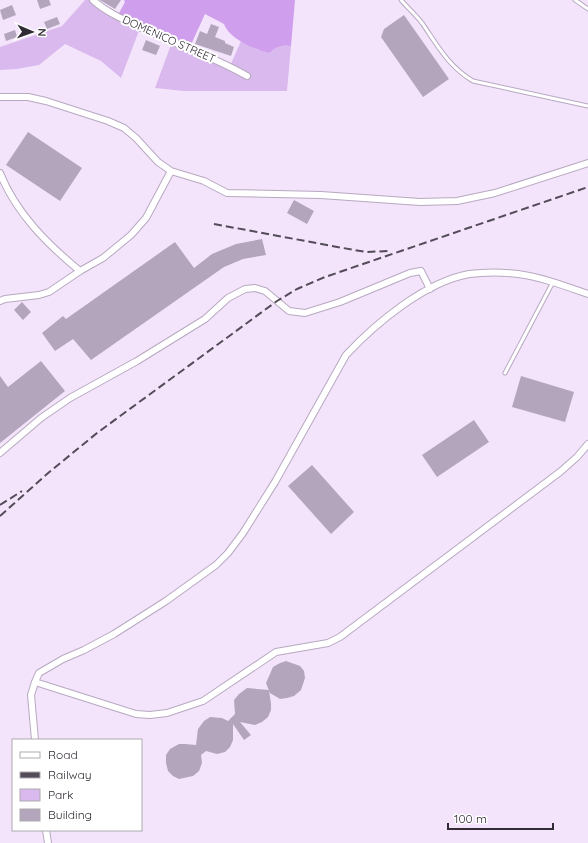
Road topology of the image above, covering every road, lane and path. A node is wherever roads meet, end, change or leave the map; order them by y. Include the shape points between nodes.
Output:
1 (93, 0) edge
2 (401, 0) edge
3 (575, 0) edge
4 (588, 9) edge
5 (247, 76) dead end
6 (0, 97) edge
7 (588, 106) edge
8 (588, 163) edge
9 (171, 171) junction
10 (0, 173) edge
11 (80, 271) junction
12 (553, 282) junction
13 (430, 289) junction
14 (588, 294) edge
15 (0, 301) edge
16 (505, 373) dead end
17 (588, 444) edge
18 (0, 453) edge
19 (35, 682) junction
20 (35, 739) edge
21 (46, 831) edge
22 (48, 843) edge

1 - 5 street, DOMENICO STREET via 122,19 213,58
2 - 7 lane via 421,21 446,59 462,75 473,81
3 - 4 lane
6 - 9 street via 28,97 108,121 124,128 158,162
8 - 9 street via 495,194 456,201 420,202 321,194 227,192 204,181
9 - 11 street via 146,218 131,235 103,258
10 - 11 street via 12,197 29,221 47,242
11 - 15 street via 49,292
12 - 13 street via 519,274 490,272 468,274
12 - 14 street
12 - 16 lane
13 - 18 street via 421,271 410,273 340,302 305,313 289,311 265,291 245,289 228,298 205,319 70,398 41,418
13 - 19 street via 382,321 346,355 275,482 243,533 216,565 114,634 52,665 39,674
17 - 19 street via 560,472 340,637 321,644 276,652 203,701 167,714 150,716 136,714
19 - 20 street via 31,695
21 - 22 street

